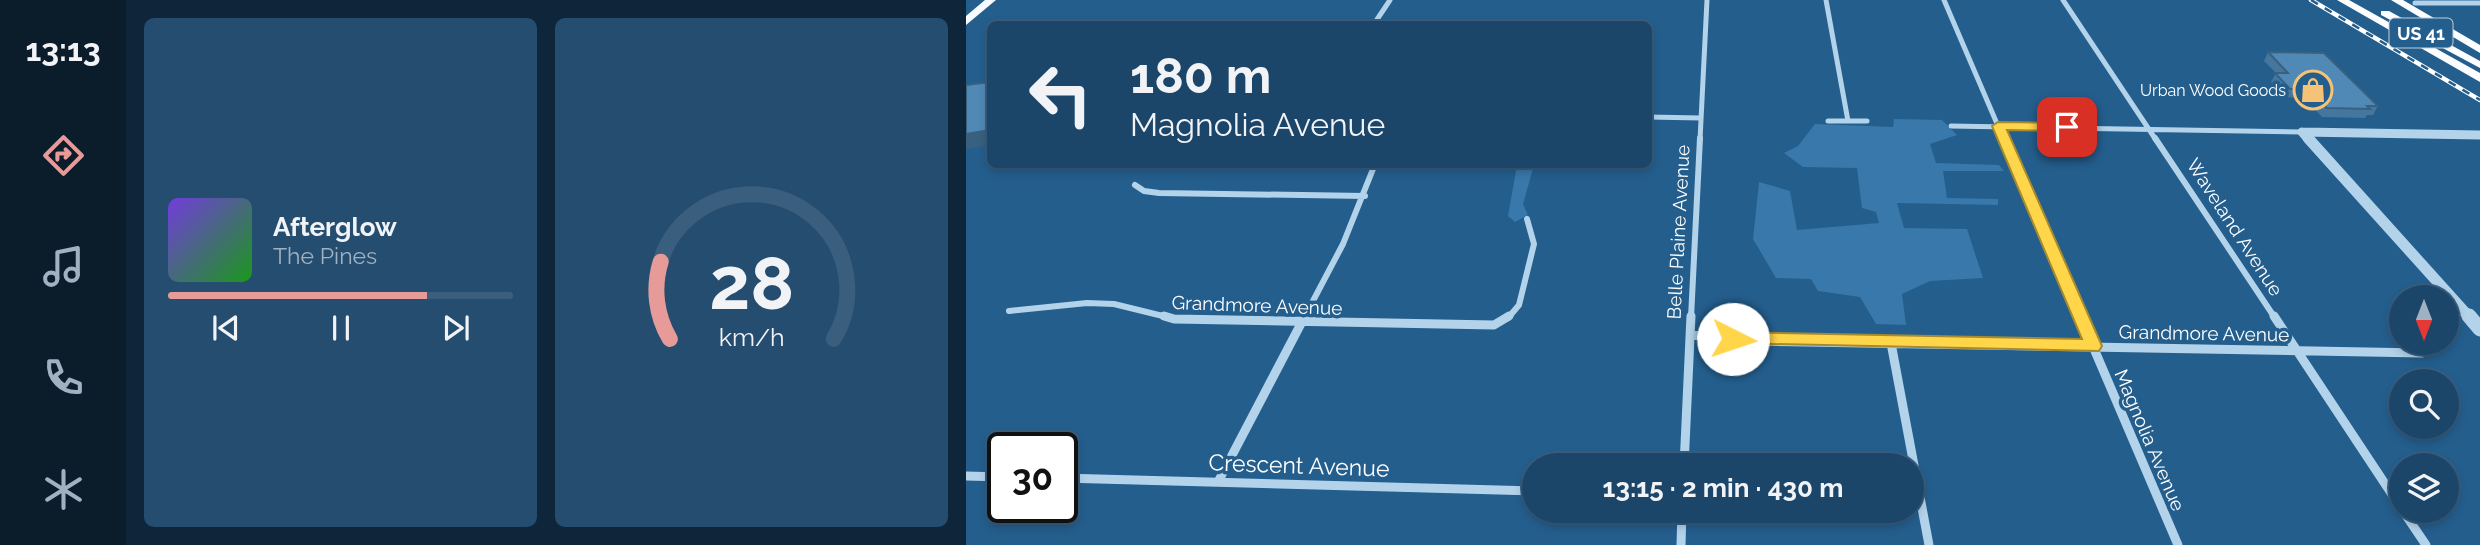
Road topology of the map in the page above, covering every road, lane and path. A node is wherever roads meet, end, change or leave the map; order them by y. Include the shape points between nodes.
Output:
1 (991, 0) edge
2 (1390, 0) edge
3 (1707, 0) edge
4 (1826, 0) edge
5 (1944, 0) edge
6 (2063, 0) edge
7 (2344, 0) edge
8 (2362, 0) edge
9 (2379, 0) edge
10 (2396, 0) edge
11 (2415, 3) dead end
12 (2480, 3) edge
13 (1376, 21) edge
14 (966, 22) edge
15 (2480, 52) edge
16 (2480, 68) edge
17 (2480, 78) edge
18 (1652, 117) edge
19 (1701, 118) junction
20 (1828, 121) dead end
21 (1848, 121) junction
22 (1867, 121) dead end
23 (1951, 126) dead end
24 (1998, 126) junction
25 (2148, 128) junction
26 (2302, 132) junction
27 (2480, 135) edge
28 (1374, 168) edge
29 (1135, 185) dead end
30 (1365, 196) junction
31 (1527, 219) dead end
32 (1009, 311) dead end
33 (1302, 322) junction
34 (2480, 329) edge
35 (1691, 335) junction
36 (1891, 343) junction
37 (2093, 346) junction
38 (2295, 350) junction
39 (2389, 352) edge
40 (1685, 453) edge
41 (966, 476) edge
42 (987, 477) edge
43 (1078, 478) edge
44 (1219, 482) junction
45 (1522, 491) edge
46 (2389, 491) edge
47 (1682, 523) edge
48 (2411, 523) edge
49 (1681, 545) edge
50 (1929, 545) edge
51 (2178, 545) edge
52 (2426, 545) edge

1 - 14 main road
2 - 13 street
3 - 19 street, Belle Plaine Avenue
4 - 21 street
5 - 24 street, Magnolia Avenue
6 - 25 street, Waveland Avenue
7 - 16 highway
7 - 17 highway
8 - 16 highway, US 41
9 - 15 highway, US 41
10 - 15 highway
11 - 12 street
18 - 19 street
19 - 35 street, Belle Plaine Avenue
20 - 21 street
21 - 22 street
23 - 24 street
24 - 25 street
24 - 37 street, Magnolia Avenue
25 - 26 street
25 - 38 street, Waveland Avenue
26 - 27 street
26 - 34 street
28 - 30 street
29 - 30 street via 1159,193
30 - 33 street
31 - 33 street, Grandmore Avenue via 1533,255 1519,305 1506,320 1482,326
32 - 33 street, Grandmore Avenue via 1114,304 1174,319
33 - 44 street
35 - 36 street, Grandmore Avenue
35 - 40 street, Belle Plaine Avenue
36 - 37 street, Grandmore Avenue
36 - 50 street
37 - 38 street, Grandmore Avenue
37 - 51 street, Magnolia Avenue
38 - 39 street, Grandmore Avenue
38 - 46 street, Waveland Avenue
41 - 42 street
43 - 44 street, Crescent Avenue
44 - 45 street, Crescent Avenue
47 - 49 street
48 - 52 street, Waveland Avenue

